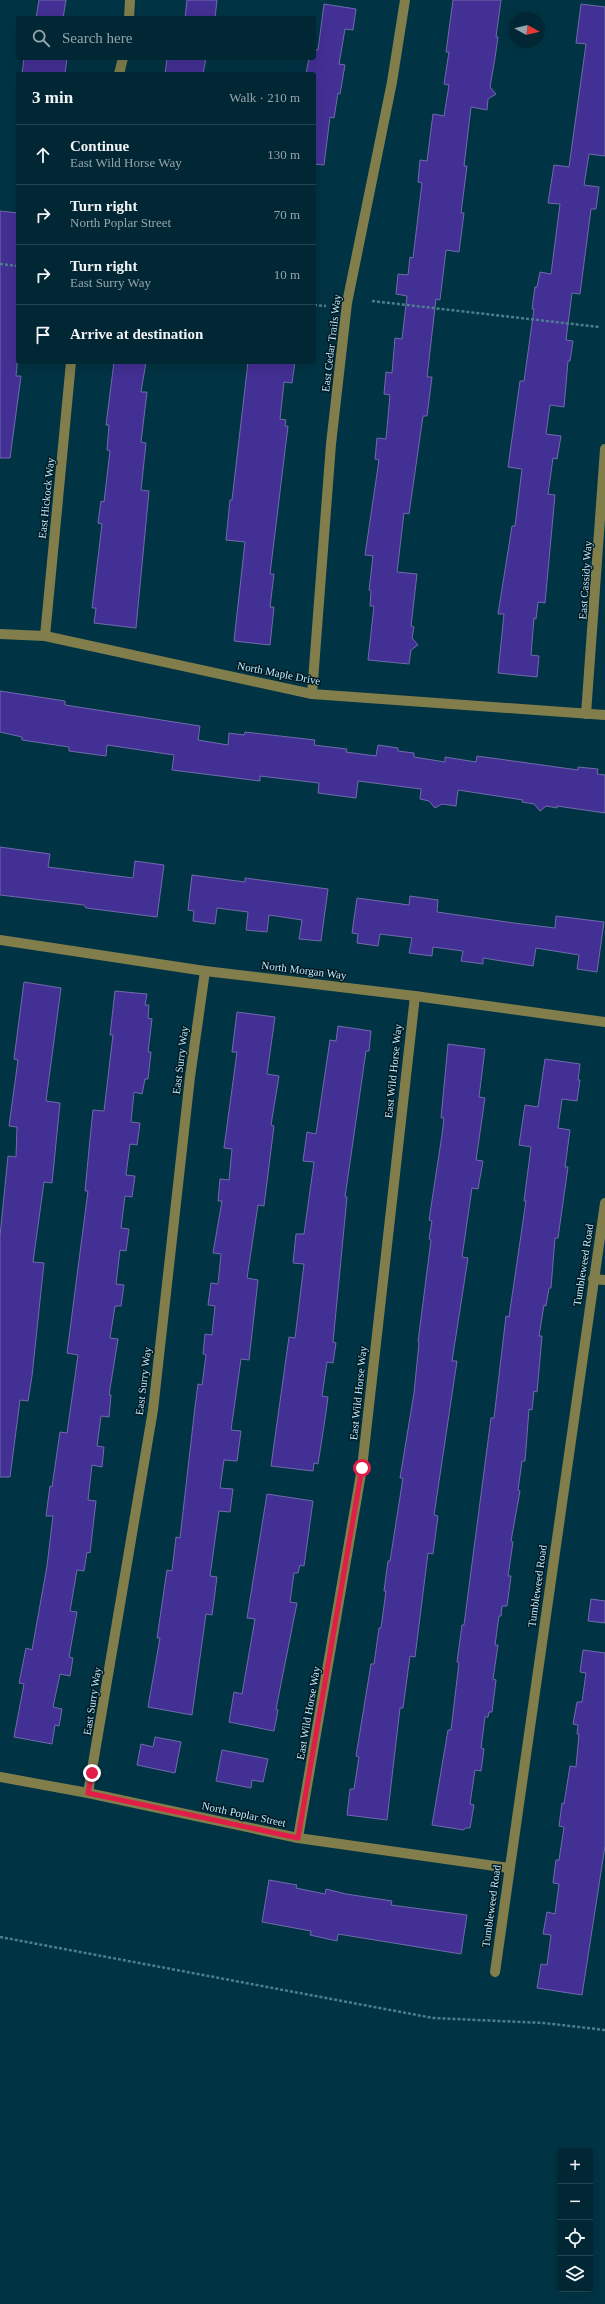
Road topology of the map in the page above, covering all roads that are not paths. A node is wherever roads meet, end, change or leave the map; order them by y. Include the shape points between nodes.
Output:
1 (130, 0) edge
2 (405, 0) edge
3 (129, 16) edge
4 (122, 60) edge
5 (120, 72) edge
6 (71, 364) edge
7 (605, 448) edge
8 (0, 634) edge
9 (45, 636) junction
10 (312, 694) junction
11 (586, 714) junction
12 (605, 715) edge
13 (0, 940) edge
14 (205, 970) junction
15 (415, 996) junction
16 (605, 1022) edge
17 (605, 1203) edge
18 (593, 1278) junction
19 (605, 1280) edge
20 (0, 1777) edge
21 (88, 1793) junction
22 (298, 1838) junction
23 (509, 1868) junction
24 (495, 1972) dead end

1 - 3 street
2 - 10 street, East Cedar Trails Way via 392,82 347,303 331,444
4 - 5 street
6 - 9 street, East Hickock Way
7 - 11 street, East Cassidy Way
8 - 9 street, North Maple Drive
9 - 10 street, North Maple Drive
10 - 11 street, North Maple Drive
11 - 12 street, North Maple Drive
13 - 14 street, North Morgan Way
14 - 15 street, North Morgan Way
14 - 21 street, East Surry Way via 190,1077 153,1410
15 - 16 street, North Morgan Way
15 - 22 street, East Wild Horse Way via 362,1468
17 - 18 street, Tumbleweed Road
18 - 19 street
18 - 23 street, Tumbleweed Road
20 - 21 street, North Poplar Street
21 - 22 street, North Poplar Street
22 - 23 street, North Poplar Street
23 - 24 street, Tumbleweed Road

